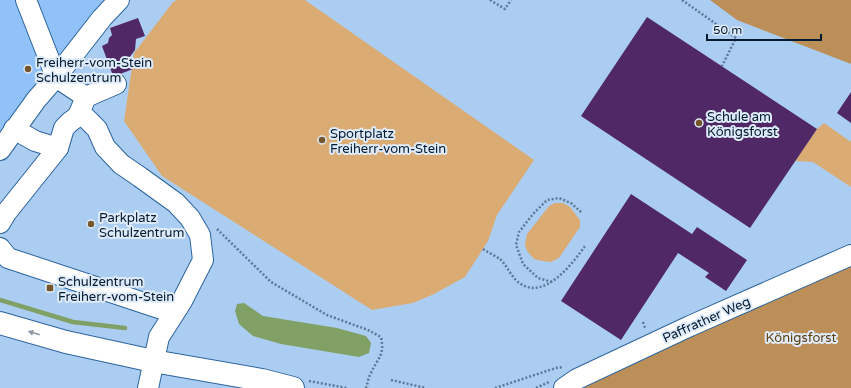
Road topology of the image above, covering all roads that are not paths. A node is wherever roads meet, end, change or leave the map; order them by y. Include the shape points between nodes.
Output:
1 (26, 0) edge
2 (119, 0) edge
3 (56, 77) junction
4 (116, 84) dead end
5 (86, 97) junction
6 (81, 116) junction
7 (14, 129) junction
8 (58, 148) junction
9 (0, 150) edge
10 (0, 223) edge
11 (0, 248) edge
12 (851, 255) edge
13 (174, 313) junction
14 (0, 323) edge
15 (0, 338) edge
16 (150, 374) edge
17 (243, 388) edge
18 (293, 388) edge
19 (564, 388) edge

1 - 3 street
2 - 3 street
3 - 5 street
3 - 7 street
4 - 5 street
5 - 6 street
6 - 8 street via 64,128
6 - 13 street via 97,129 105,147 121,164 176,203 190,218 200,235 203,260
7 - 8 street via 34,141
7 - 9 street
8 - 10 street
11 - 13 street via 8,258
12 - 19 street, Paffrather Weg via 690,326 577,379
13 - 16 street via 159,337
16 -> 14 main road via 66,342
15 - 16 main road
16 - 17 main road
16 - 18 main road via 254,379

